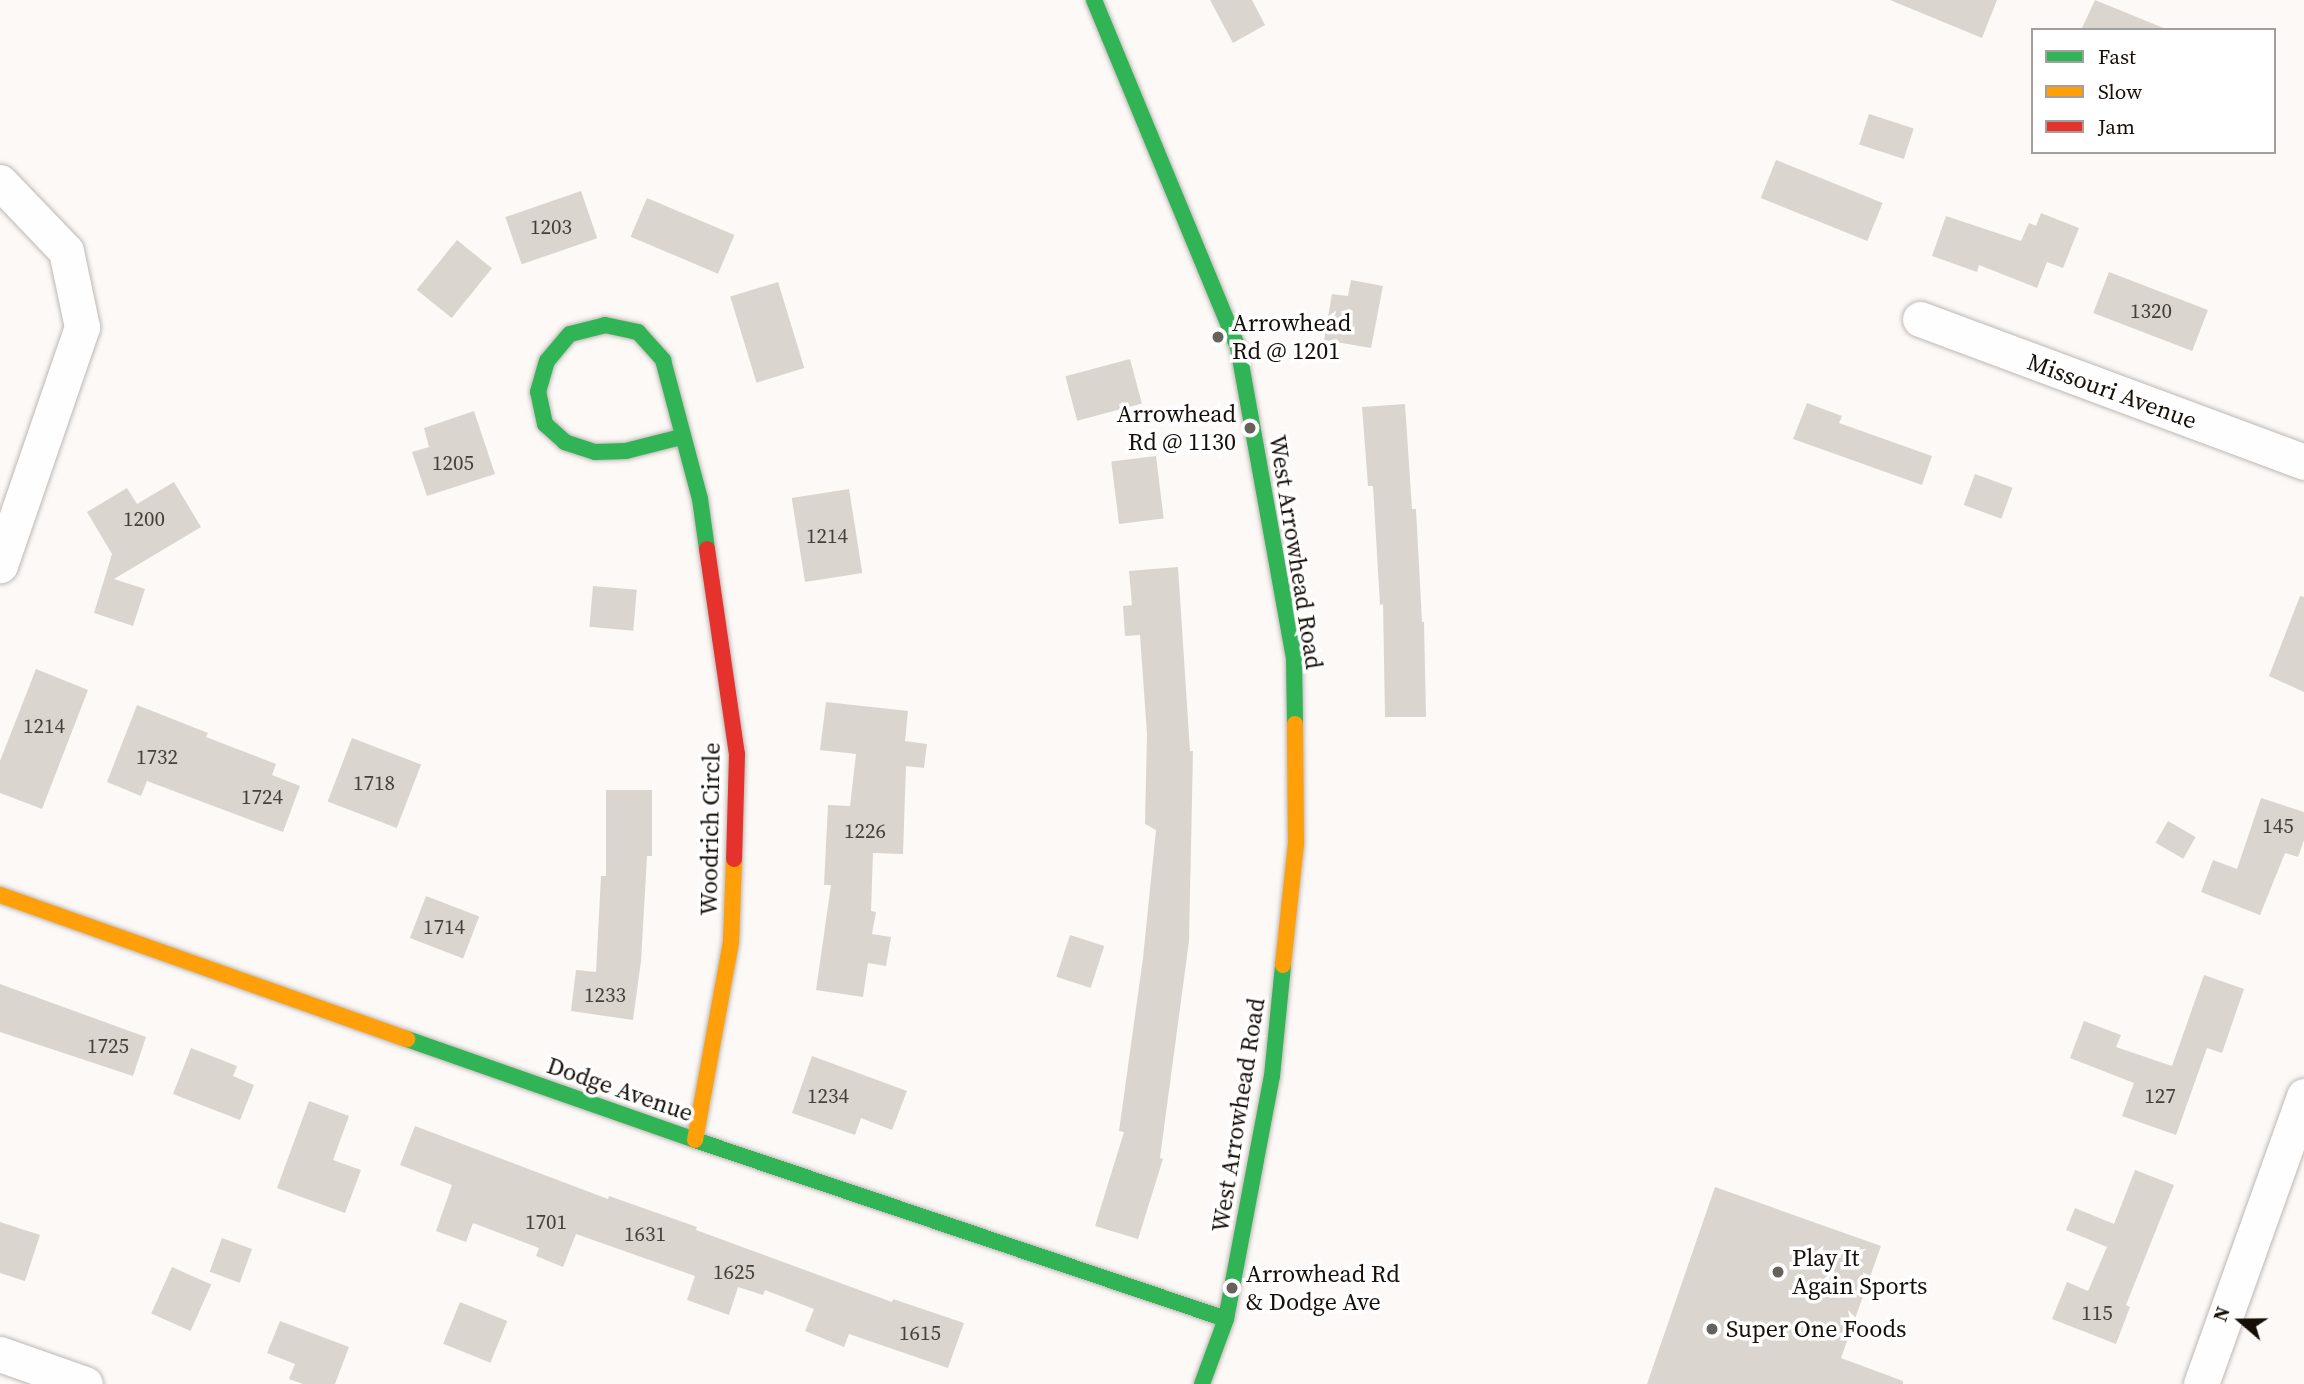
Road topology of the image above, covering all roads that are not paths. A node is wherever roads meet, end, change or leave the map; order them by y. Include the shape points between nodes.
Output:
1 (1094, 0) edge
2 (0, 182) edge
3 (1920, 319) dead end
4 (681, 437) junction
5 (2304, 462) edge
6 (0, 565) edge
7 (0, 895) edge
8 (2304, 1096) edge
9 (695, 1140) junction
10 (1226, 1320) junction
11 (0, 1354) edge
12 (85, 1384) edge
13 (1202, 1384) edge
14 (2201, 1384) edge

1 - 10 street, West Arrowhead Road via 1238,348 1294,659 1296,844 1272,1076
2 - 6 street via 66,251 82,327
3 - 5 street, Missouri Avenue
4 - 4 street, Woodrich Circle via 663,360 638,332 605,325 570,334 547,360 538,392 540,403 545,424 565,442 595,452 626,451
4 - 9 street, Woodrich Circle via 700,499 737,754 731,942
7 - 9 street, Dodge Avenue
8 - 14 street
9 - 10 street, Dodge Avenue
10 - 13 street, West Arrowhead Road
11 - 12 street

